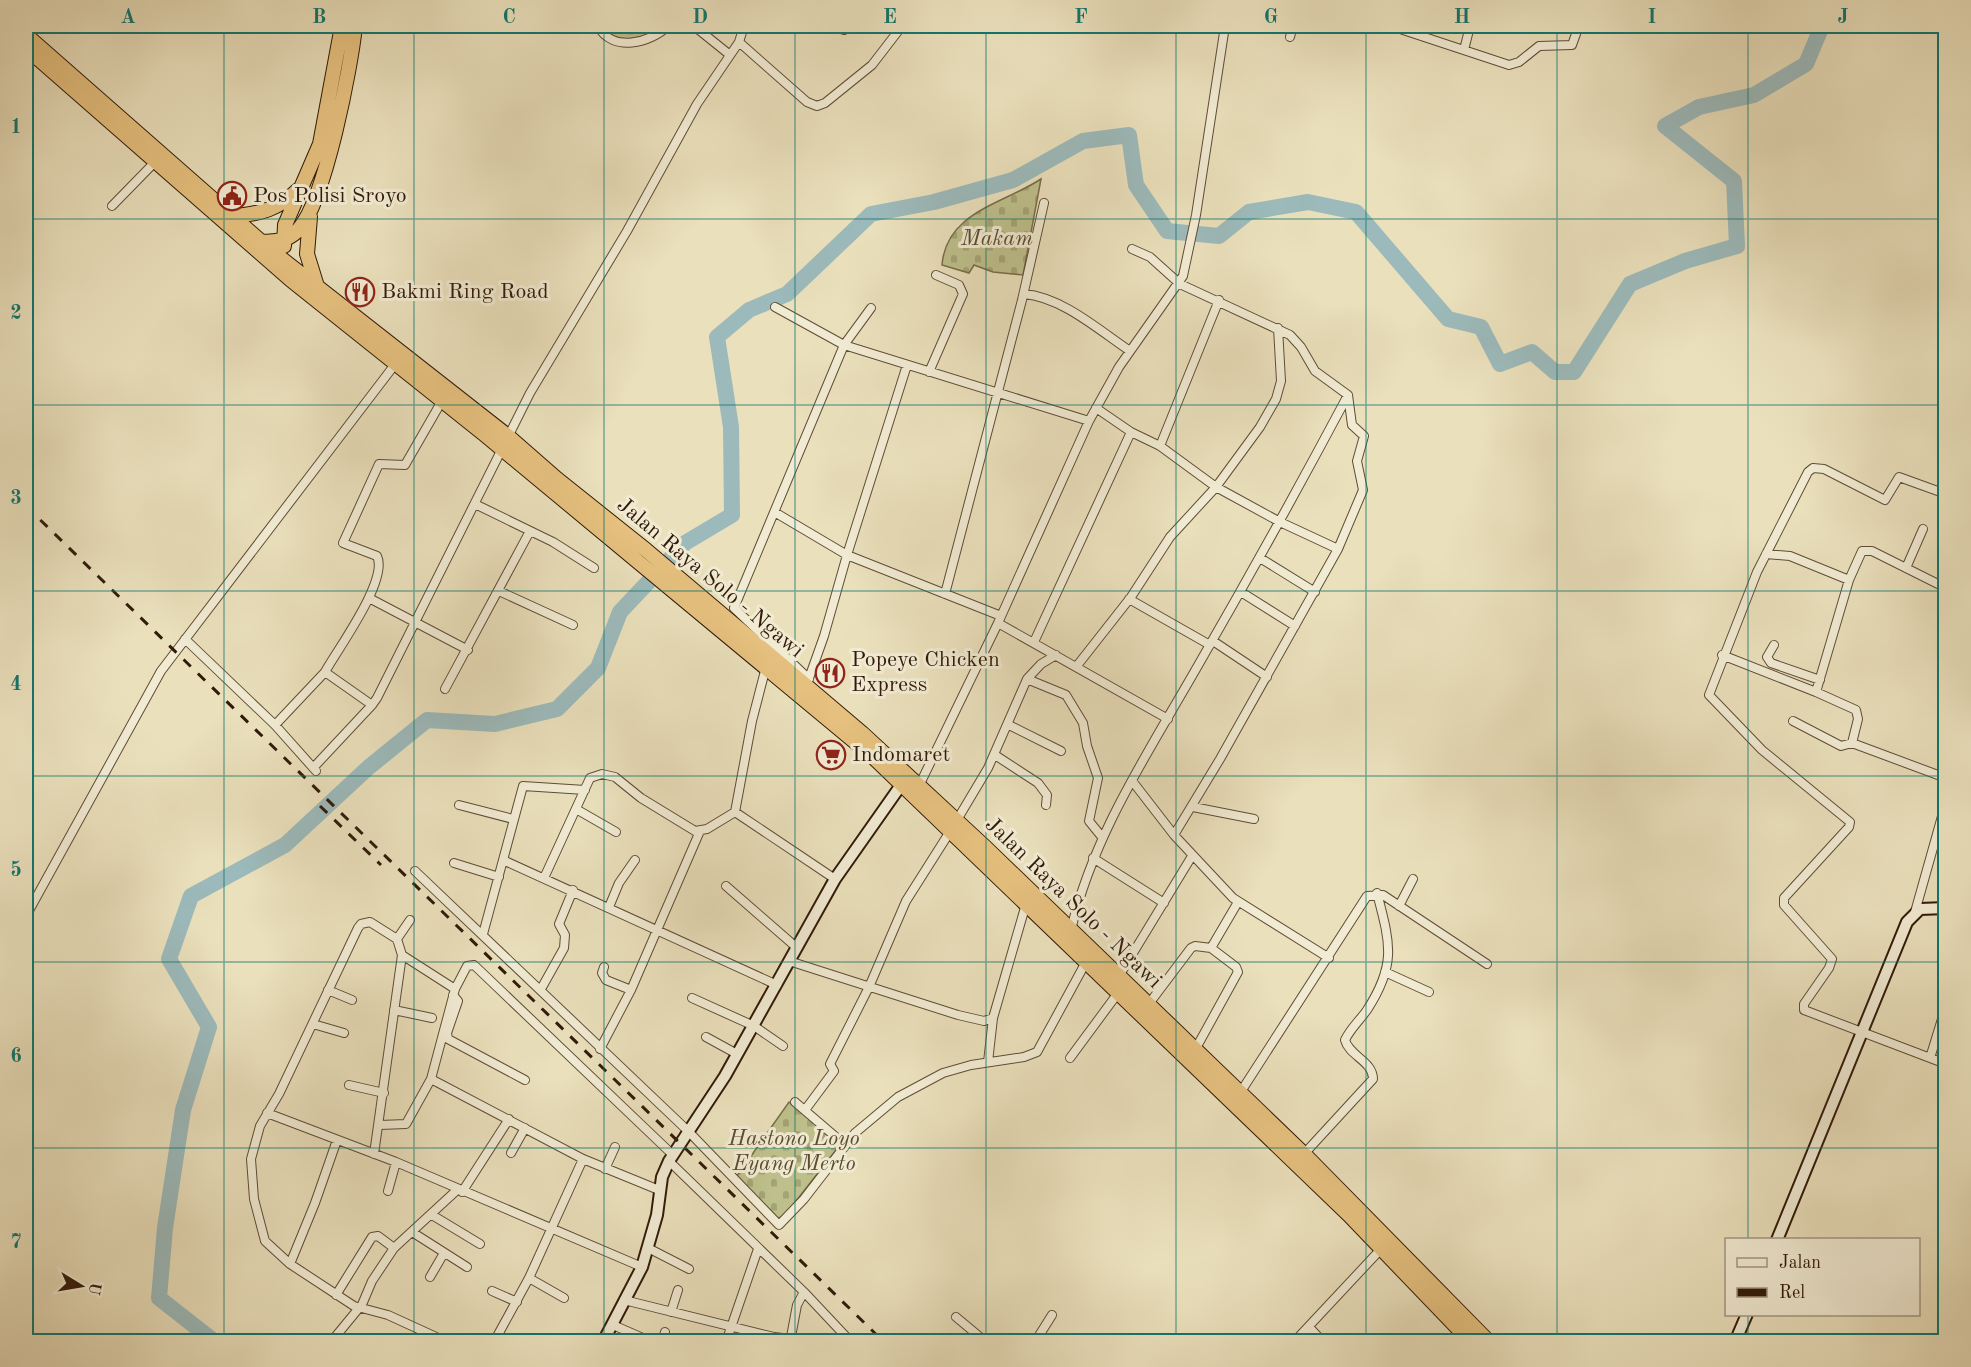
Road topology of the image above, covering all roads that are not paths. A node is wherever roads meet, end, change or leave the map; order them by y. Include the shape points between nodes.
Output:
1 (342, 26) edge
2 (355, 26) edge
3 (598, 26) edge
4 (668, 26) edge
5 (694, 26) edge
6 (744, 26) edge
7 (831, 26) edge
8 (850, 26) edge
9 (902, 26) edge
10 (1047, 26) edge
11 (1053, 26) edge
12 (1225, 26) edge
13 (1293, 26) edge
14 (1391, 26) edge
15 (1470, 26) edge
16 (1566, 26) edge
17 (1591, 26) edge
18 (1577, 29) junction
19 (26, 35) edge
20 (1290, 37) dead end
21 (739, 42) junction
22 (26, 48) edge
23 (1464, 50) junction
24 (730, 55) junction
25 (154, 163) junction
26 (304, 185) junction
27 (314, 201) junction
28 (1044, 203) dead end
29 (112, 206) dead end
30 (233, 216) junction
31 (244, 240) junction
32 (284, 240) junction
33 (261, 242) junction
34 (1132, 249) dead end
35 (286, 262) junction
36 (936, 275) dead end
37 (291, 280) junction
38 (1180, 284) junction
39 (317, 285) junction
40 (1024, 294) junction
41 (1220, 300) junction
42 (775, 307) dead end
43 (871, 308) dead end
44 (1278, 328) junction
45 (844, 345) junction
46 (1130, 351) junction
47 (396, 363) junction
48 (907, 365) junction
49 (929, 372) junction
50 (997, 392) junction
51 (1348, 395) junction
52 (443, 399) junction
53 (1096, 408) junction
54 (1089, 421) junction
55 (1131, 432) junction
56 (506, 443) junction
57 (1161, 446) junction
58 (1216, 487) junction
59 (1946, 494) edge
60 (476, 504) junction
61 (776, 513) junction
62 (1280, 522) junction
63 (1923, 529) dead end
64 (530, 531) junction
65 (1338, 549) junction
66 (1766, 554) junction
67 (847, 555) junction
68 (1260, 558) junction
69 (594, 568) dead end
70 (1906, 568) junction
71 (1849, 580) junction
72 (1946, 588) edge
73 (499, 591) junction
74 (1241, 592) junction
75 (1315, 592) junction
76 (945, 594) junction
77 (369, 598) junction
78 (1129, 599) junction
79 (1000, 619) junction
80 (415, 622) junction
81 (573, 625) dead end
82 (1295, 626) junction
83 (185, 639) junction
84 (1034, 642) junction
85 (1212, 643) junction
86 (1774, 645) dead end
87 (468, 650) junction
88 (1056, 655) junction
89 (1722, 655) junction
90 (1076, 667) junction
91 (766, 668) junction
92 (325, 672) junction
93 (1267, 677) junction
94 (1027, 679) junction
95 (1820, 680) junction
96 (807, 682) junction
97 (445, 688) dead end
98 (1816, 692) junction
99 (372, 705) junction
100 (1168, 719) junction
101 (1793, 721) dead end
102 (275, 725) junction
103 (1009, 725) junction
104 (1852, 743) junction
105 (1061, 751) dead end
106 (995, 755) junction
107 (1946, 778) edge
108 (905, 779) junction
109 (1133, 782) junction
110 (585, 790) junction
111 (917, 790) junction
112 (1946, 802) edge
113 (459, 805) dead end
114 (1046, 805) dead end
115 (1193, 807) junction
116 (576, 809) junction
117 (735, 812) junction
118 (513, 819) junction
119 (1254, 819) dead end
120 (954, 825) junction
121 (700, 831) junction
122 (616, 832) dead end
123 (1174, 835) junction
124 (1102, 837) junction
125 (1192, 856) junction
126 (1093, 858) junction
127 (503, 860) junction
128 (635, 860) dead end
129 (454, 863) dead end
130 (415, 871) dead end
131 (498, 877) junction
132 (543, 878) junction
133 (835, 879) junction
134 (1413, 879) dead end
135 (726, 886) dead end
136 (573, 890) junction
137 (1377, 893) junction
138 (1238, 902) junction
139 (1164, 903) junction
140 (1026, 904) junction
141 (1399, 906) junction
142 (609, 907) junction
143 (1946, 909) edge
144 (1915, 912) junction
145 (26, 916) edge
146 (410, 920) dead end
147 (658, 930) junction
148 (1071, 930) junction
149 (483, 934) junction
150 (397, 939) junction
151 (796, 947) junction
152 (1211, 948) junction
153 (402, 955) junction
154 (1329, 958) junction
155 (789, 961) junction
156 (1086, 962) junction
157 (1487, 964) dead end
158 (604, 968) dead end
159 (1385, 972) junction
160 (1119, 976) junction
161 (777, 984) junction
162 (869, 987) junction
163 (541, 989) junction
164 (328, 990) junction
165 (631, 990) junction
166 (454, 992) junction
167 (1429, 992) dead end
168 (1118, 993) junction
169 (692, 998) dead end
170 (352, 1000) dead end
171 (1148, 1005) junction
172 (1946, 1006) edge
173 (394, 1010) junction
174 (432, 1018) dead end
175 (993, 1018) junction
176 (313, 1024) junction
177 (754, 1026) junction
178 (344, 1033) dead end
179 (1861, 1034) junction
180 (706, 1038) dead end
181 (783, 1046) dead end
182 (600, 1048) junction
183 (1195, 1050) junction
184 (737, 1054) junction
185 (1070, 1058) dead end
186 (1930, 1058) junction
187 (988, 1062) junction
188 (1946, 1064) edge
189 (431, 1079) junction
190 (525, 1080) dead end
191 (349, 1085) dead end
192 (384, 1093) junction
193 (1240, 1093) junction
194 (795, 1102) dead end
195 (805, 1110) junction
196 (267, 1113) junction
197 (509, 1119) junction
198 (380, 1125) junction
199 (525, 1128) junction
200 (688, 1131) junction
201 (337, 1140) junction
202 (844, 1144) junction
203 (615, 1147) dead end
204 (511, 1153) dead end
205 (374, 1154) junction
206 (1304, 1154) junction
207 (671, 1158) junction
208 (583, 1159) junction
209 (396, 1162) junction
210 (605, 1169) junction
211 (659, 1190) junction
212 (388, 1191) dead end
213 (460, 1191) junction
214 (432, 1215) junction
215 (550, 1228) junction
216 (411, 1232) junction
217 (1777, 1238) edge
218 (480, 1244) dead end
219 (394, 1248) junction
220 (648, 1248) junction
221 (758, 1249) junction
222 (1381, 1249) junction
223 (444, 1253) junction
224 (290, 1264) junction
225 (467, 1266) dead end
226 (642, 1267) junction
227 (689, 1269) dead end
228 (430, 1276) dead end
229 (530, 1278) junction
230 (678, 1290) dead end
231 (492, 1291) dead end
232 (804, 1292) junction
233 (336, 1295) junction
234 (564, 1298) dead end
235 (624, 1300) junction
236 (518, 1302) junction
237 (360, 1308) junction
238 (671, 1312) junction
239 (1052, 1315) dead end
240 (1746, 1316) edge
241 (956, 1317) dead end
242 (613, 1324) junction
243 (731, 1327) junction
244 (1310, 1327) junction
245 (665, 1332) dead end
246 (425, 1338) edge
247 (790, 1340) edge
248 (331, 1341) edge
249 (447, 1341) edge
250 (496, 1341) edge
251 (603, 1341) edge
252 (652, 1341) edge
253 (662, 1341) edge
254 (726, 1341) edge
255 (851, 1341) edge
256 (986, 1341) edge
257 (1035, 1341) edge
258 (1294, 1341) edge
259 (1323, 1341) edge
260 (1472, 1341) edge
261 (1489, 1341) edge
262 (1735, 1341) edge

1 - 26 highway via 320,144
2 - 27 highway via 342,97
3 - 4 street via 604,34 631,43 654,36
5 - 24 street
6 - 21 street
7 - 8 street via 844,30
9 - 21 street via 872,65 817,106 807,102
10 - 11 street
12 - 38 street via 1186,268
13 - 20 street
14 - 23 street
15 - 23 street
16 - 18 street
17 - 18 street
18 - 23 street via 1572,45 1539,46 1514,64
19 - 30 highway, Jalan Raya Solo - Ngawi
21 - 24 street
22 - 25 highway, Jalan Raya Solo - Ngawi
24 - 56 street via 697,104 530,393
25 - 29 street
25 - 31 highway, Jalan Raya Solo - Ngawi
26 - 30 highway via 275,208
26 - 32 highway via 285,225
27 - 32 highway via 303,225
27 - 39 highway via 307,254
28 - 40 street
30 - 33 highway, Jalan Raya Solo - Ngawi
31 - 33 highway
31 - 37 highway, Jalan Raya Solo - Ngawi
32 - 33 highway
32 - 35 highway
33 - 35 highway, Jalan Raya Solo - Ngawi
34 - 38 street via 1149,256
35 - 37 highway
35 - 39 highway, Jalan Raya Solo - Ngawi
36 - 49 street via 959,285 963,294
37 - 47 highway, Jalan Raya Solo - Ngawi
38 - 41 street
38 - 46 street
39 - 56 highway, Jalan Raya Solo - Ngawi via 461,401
40 - 46 street via 1071,312
40 - 50 street
41 - 44 street
41 - 57 street
42 - 45 street
43 - 45 street
44 - 51 street via 1297,341 1315,371
44 - 58 street via 1280,388 1260,427
45 - 48 street
45 - 61 street
46 - 53 street
47 - 52 highway, Jalan Raya Solo - Ngawi
47 - 83 street
48 - 49 street
48 - 67 street
49 - 50 street
50 - 54 street
50 - 76 street
51 - 62 street
51 - 65 street via 1352,425 1364,436 1357,461 1363,486
52 - 56 highway, Jalan Raya Solo - Ngawi
52 - 77 street via 405,465 378,464 343,543 379,558 379,573
53 - 54 street
53 - 55 street
54 - 79 street
55 - 57 street
55 - 84 street
56 - 60 street
56 - 91 highway, Jalan Raya Solo - Ngawi via 634,560
56 - 96 highway, Jalan Raya Solo - Ngawi via 557,479
57 - 58 street
58 - 62 street
58 - 78 street via 1170,537
59 - 66 street via 1899,477 1885,500 1824,469 1813,468
60 - 64 street
60 - 80 street
61 - 67 street
61 - 96 street via 734,608
62 - 65 street
62 - 68 street
63 - 70 street
64 - 69 street
64 - 73 street
65 - 75 street
66 - 71 street via 1790,556
66 - 89 street
67 - 76 street
67 - 96 street
68 - 74 street
68 - 75 street
70 - 71 street via 1866,550 1859,554
70 - 72 street
71 - 95 street
73 - 81 street
73 - 87 street
74 - 82 street
74 - 85 street
75 - 82 street
76 - 79 street
77 - 80 street
77 - 92 street
78 - 85 street
78 - 90 street
79 - 84 street
79 - 111 street
80 - 87 street
80 - 99 street
82 - 93 street
83 - 102 street
83 - 145 street via 161,671
84 - 88 street
85 - 93 street
85 - 100 street
86 - 95 street via 1767,657 1771,663
87 - 97 street
88 - 90 street
88 - 94 street
89 - 98 street
89 - 179 street via 1708,695 1762,750 1850,822 1786,892 1784,905 1832,959 1803,1004 1804,1010
90 - 100 street
91 - 108 highway, Jalan Raya Solo - Ngawi
91 - 117 street
92 - 99 street
92 - 102 street
93 - 115 street
94 - 103 street
94 - 124 street via 1066,694 1083,723 1098,778 1089,821
95 - 98 street
96 - 108 highway, Jalan Raya Solo - Ngawi
98 - 104 street via 1856,710 1858,719
99 - 102 street via 315,769
100 - 109 street
101 - 104 street via 1841,746
103 - 105 street
103 - 106 street
104 - 107 street
106 - 114 street via 1038,783 1047,795
106 - 120 street
108 - 111 highway, Jalan Raya Solo - Ngawi
108 - 133 street
109 - 123 street
109 - 124 street
110 - 116 street
110 - 118 street via 523,786
110 - 121 street via 590,778 596,775 615,777 678,822
111 - 120 highway, Jalan Raya Solo - Ngawi
112 - 144 street
113 - 118 street
115 - 119 street
115 - 123 street
116 - 122 street
116 - 132 street
117 - 121 street
117 - 133 street
118 - 127 street
120 - 140 highway, Jalan Raya Solo - Ngawi
120 - 148 highway, Jalan Raya Solo - Ngawi
120 - 162 street via 906,901
121 - 147 street
123 - 125 street
124 - 126 street
125 - 138 street
125 - 139 street
126 - 139 street
126 - 148 street
127 - 131 street
127 - 132 street
128 - 142 street
129 - 131 street
130 - 149 street
131 - 149 street
132 - 136 street
133 - 151 street
134 - 141 street
135 - 151 street
136 - 142 street
136 - 163 street via 560,924 565,934 564,948
137 - 141 street
137 - 154 street via 1362,902
137 - 159 street via 1390,946
138 - 152 street
138 - 154 street
139 - 160 street
140 - 156 highway, Jalan Raya Solo - Ngawi
140 - 175 street
141 - 157 street
142 - 147 street
143 - 144 street via 1929,907
144 - 179 street via 1891,957
146 - 150 street
147 - 161 street
147 - 165 street
148 - 160 highway, Jalan Raya Solo - Ngawi
149 - 163 street
150 - 153 street
150 - 164 street via 376,924 361,924
151 - 155 street
152 - 171 street via 1191,948
152 - 183 street via 1238,972
153 - 166 street
153 - 173 street
154 - 193 street
155 - 161 street
155 - 162 street
156 - 168 highway, Jalan Raya Solo - Ngawi
156 - 187 street via 1037,1052
158 - 165 street via 606,980
159 - 167 street
159 - 206 street via 1369,1008 1345,1040 1371,1069 1373,1079
160 - 171 highway, Jalan Raya Solo - Ngawi
161 - 177 street
162 - 175 street via 979,1020
162 - 195 street via 830,1064 834,1071
163 - 182 street
164 - 170 street
164 - 176 street
165 - 182 street
166 - 189 street
166 - 190 street via 458,1001 448,1039
166 - 207 street via 467,966 474,965
168 - 185 street
168 - 222 highway, Jalan Raya Solo - Ngawi
169 - 177 street
171 - 183 highway, Jalan Raya Solo - Ngawi
172 - 186 street
173 - 174 street
173 - 192 street
175 - 187 street
176 - 178 street
176 - 196 street
177 - 181 street
177 - 184 street
179 - 186 street
179 - 217 street
180 - 184 street
182 - 200 street
183 - 193 highway, Jalan Raya Solo - Ngawi
184 - 200 street
186 - 188 street
187 - 202 street via 943,1073 912,1088 864,1122
189 - 197 street
189 - 198 street via 406,1124
191 - 192 street
192 - 198 street
193 - 206 highway, Jalan Raya Solo - Ngawi
194 - 195 street
195 - 202 street
196 - 201 street
196 - 224 street via 256,1135 251,1159 254,1199 265,1241
197 - 199 street
197 - 213 street
198 - 205 street
199 - 204 street
199 - 208 street
200 - 202 street via 779,1225
200 - 207 street
201 - 205 street
201 - 224 street
203 - 210 street
205 - 209 street
206 - 261 highway, Jalan Raya Solo - Ngawi
207 - 211 street
207 - 221 street
208 - 210 street
208 - 215 street
209 - 212 street
209 - 213 street
210 - 211 street
211 - 220 street
213 - 214 street
213 - 215 street
214 - 216 street
214 - 218 street
215 - 226 street
215 - 229 street
216 - 219 street
216 - 223 street
219 - 233 street via 378,1236 372,1237
219 - 237 street
220 - 226 street
220 - 227 street
221 - 232 street
221 - 243 street
222 - 244 street
222 - 260 highway, Jalan Raya Solo - Ngawi
223 - 225 street
223 - 228 street
224 - 233 street
226 - 235 street
229 - 234 street
229 - 236 street
230 - 238 street
231 - 236 street
232 - 247 street via 797,1305
232 - 255 street
233 - 237 street
235 - 238 street
235 - 242 street
236 - 250 street
237 - 246 street via 388,1316
237 - 248 street
238 - 243 street
239 - 257 street
240 - 262 street
241 - 256 street
242 - 251 street
242 - 252 street
243 - 247 street
243 - 254 street
244 - 258 street
244 - 259 street
245 - 253 street
246 - 249 street

